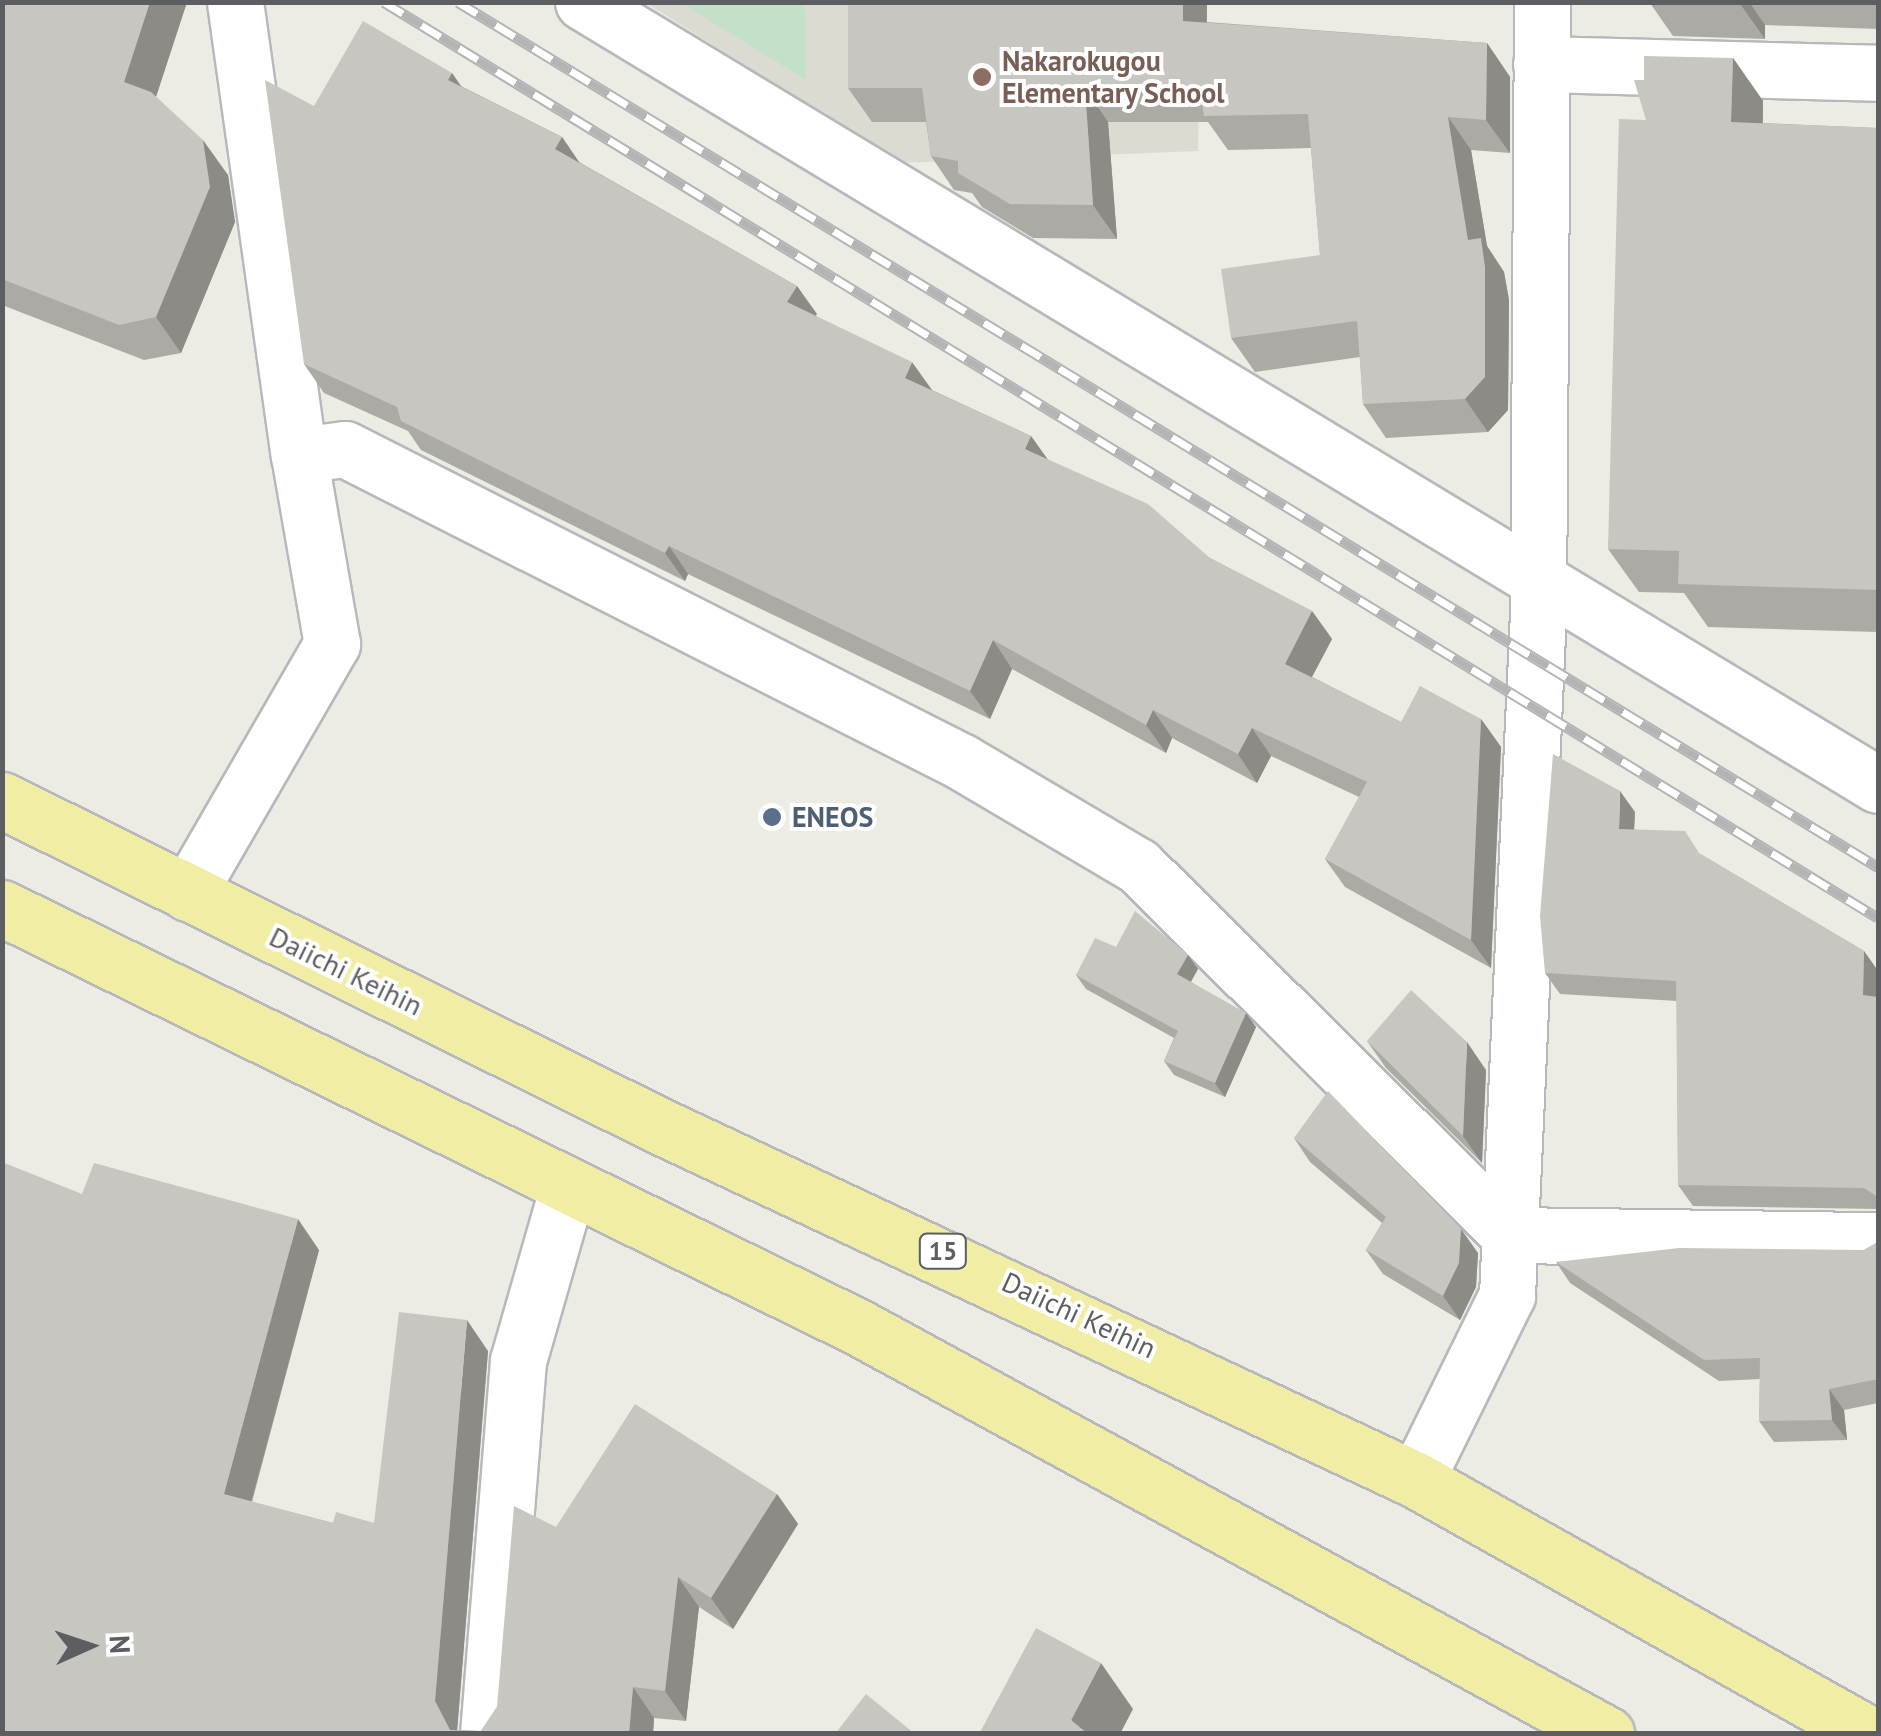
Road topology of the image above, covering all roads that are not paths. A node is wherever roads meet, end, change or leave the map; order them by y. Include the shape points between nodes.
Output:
1 (235, 2) edge
2 (582, 2) edge
3 (1542, 2) edge
4 (1541, 64) junction
5 (1878, 73) edge
6 (299, 455) junction
7 (1537, 582) junction
8 (1878, 785) edge
9 (2, 800) edge
10 (188, 893) junction
11 (2, 908) edge
12 (568, 1187) junction
13 (1510, 1235) junction
14 (1878, 1240) edge
15 (1416, 1480) junction
16 (488, 1734) edge
17 (1606, 1734) edge
18 (1868, 1734) edge

1 - 6 street
2 - 7 street
3 - 4 street
4 - 5 street
4 - 7 street
6 - 10 street via 332,644
6 - 13 street via 345,449 962,762 1138,866
7 - 8 street
7 - 13 street
9 - 10 highway, Daiichi Keihin / 15
10 - 15 highway, Daiichi Keihin / 15
11 - 12 highway
12 - 16 street via 518,1361
12 - 17 highway via 858,1327
13 - 14 street
13 - 15 street via 1507,1294
15 - 18 highway, Daiichi Keihin / 15

